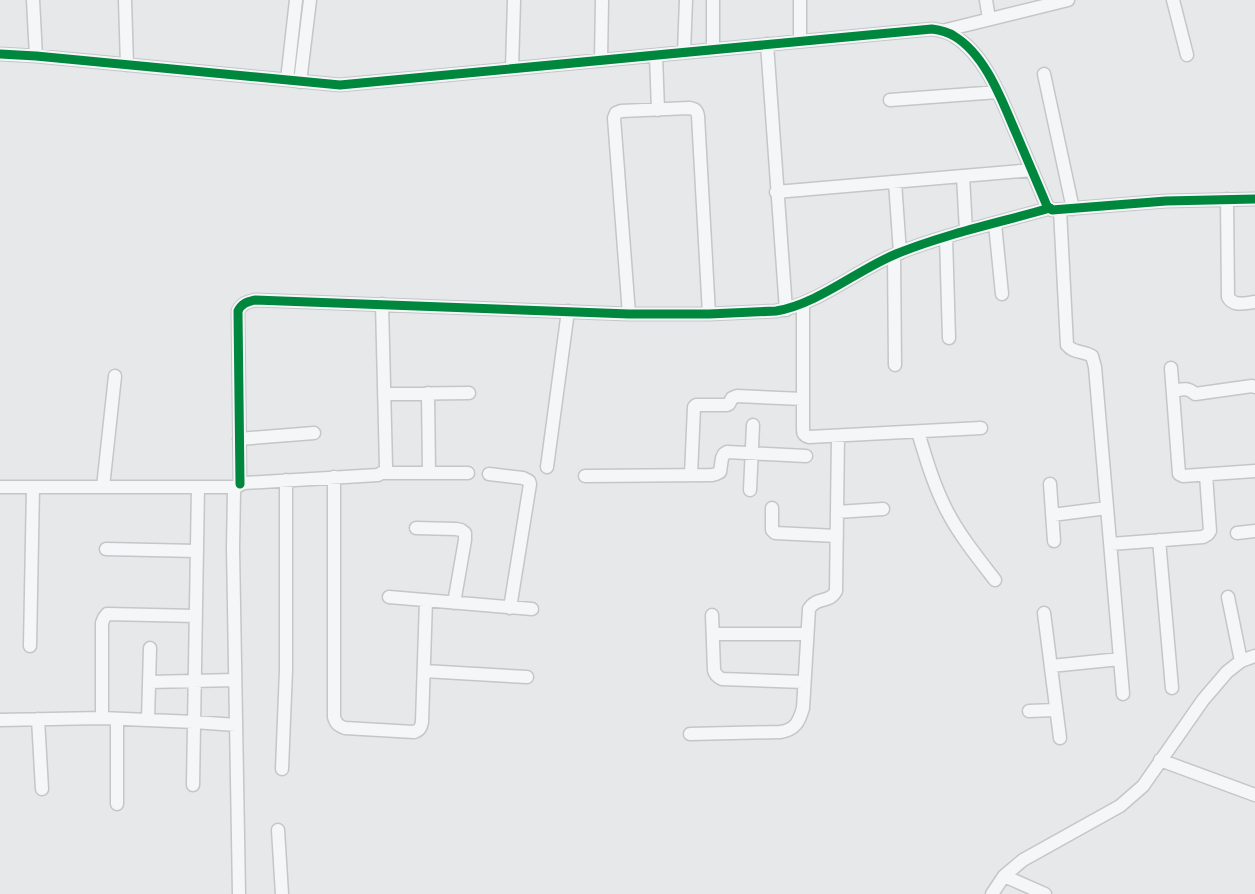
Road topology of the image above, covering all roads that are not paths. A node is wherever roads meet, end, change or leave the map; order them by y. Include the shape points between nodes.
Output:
1 (33, 0) edge
2 (125, 0) edge
3 (296, 0) edge
4 (310, 0) edge
5 (602, 0) edge
6 (686, 0) edge
7 (713, 0) edge
8 (800, 0) edge
9 (986, 0) edge
10 (1068, 0) edge
11 (1173, 0) edge
12 (514, 1) edge
13 (989, 20) junction
14 (942, 31) junction
15 (800, 41) junction
16 (767, 44) junction
17 (713, 49) junction
18 (684, 52) junction
19 (0, 54) edge
20 (656, 55) junction
21 (1187, 55) dead end
22 (36, 56) junction
23 (601, 60) junction
24 (127, 65) junction
25 (512, 68) junction
26 (1044, 74) dead end
27 (287, 80) junction
28 (300, 82) junction
29 (998, 92) junction
30 (890, 100) dead end
31 (658, 110) junction
32 (1032, 170) junction
33 (963, 176) junction
34 (895, 182) junction
35 (776, 192) junction
36 (1255, 199) edge
37 (1227, 200) junction
38 (1055, 209) junction
39 (1073, 209) junction
40 (995, 224) junction
41 (966, 231) junction
42 (946, 237) junction
43 (897, 254) junction
44 (1002, 294) dead end
45 (1255, 302) edge
46 (803, 303) junction
47 (382, 304) junction
48 (786, 310) junction
49 (568, 311) junction
50 (629, 314) junction
51 (710, 314) junction
52 (950, 338) dead end
53 (895, 365) dead end
54 (1171, 368) dead end
55 (115, 376) dead end
56 (1255, 387) edge
57 (1173, 391) junction
58 (428, 393) junction
59 (469, 393) dead end
60 (384, 394) junction
61 (803, 399) junction
62 (753, 425) dead end
63 (981, 428) dead end
64 (918, 432) junction
65 (315, 433) dead end
66 (838, 436) junction
67 (239, 439) junction
68 (752, 454) junction
69 (806, 456) dead end
70 (547, 467) dead end
71 (1255, 471) edge
72 (429, 473) junction
73 (468, 473) dead end
74 (382, 474) junction
75 (489, 474) dead end
76 (691, 475) junction
77 (1206, 475) junction
78 (585, 476) dead end
79 (334, 477) junction
80 (286, 480) junction
81 (1050, 484) dead end
82 (238, 486) junction
83 (0, 487) edge
84 (33, 487) junction
85 (103, 487) junction
86 (198, 487) junction
87 (750, 490) dead end
88 (772, 508) dead end
89 (1107, 508) junction
90 (883, 509) dead end
91 (837, 512) junction
92 (1052, 515) junction
93 (416, 528) dead end
94 (1255, 531) edge
95 (1237, 532) dead end
96 (837, 536) junction
97 (1159, 540) junction
98 (1054, 541) dead end
99 (1111, 544) junction
100 (106, 549) dead end
101 (197, 550) junction
102 (995, 580) dead end
103 (389, 597) dead end
104 (1228, 597) dead end
105 (426, 600) junction
106 (454, 603) junction
107 (510, 608) junction
108 (532, 609) dead end
109 (1044, 613) dead end
110 (712, 615) dead end
111 (196, 616) junction
112 (713, 634) junction
113 (807, 634) junction
114 (30, 646) dead end
115 (150, 648) dead end
116 (1255, 656) edge
117 (1120, 659) junction
118 (1241, 661) junction
119 (1051, 666) junction
120 (424, 671) junction
121 (527, 677) dead end
122 (235, 680) junction
123 (195, 681) junction
124 (149, 682) junction
125 (804, 682) junction
126 (1172, 688) dead end
127 (1123, 694) dead end
128 (1056, 710) junction
129 (1029, 711) dead end
130 (102, 718) junction
131 (117, 718) junction
132 (38, 719) junction
133 (0, 720) edge
134 (148, 720) junction
135 (194, 722) junction
136 (236, 725) junction
137 (690, 734) dead end
138 (1060, 738) dead end
139 (1160, 760) junction
140 (282, 769) dead end
141 (193, 785) dead end
142 (42, 789) dead end
143 (1255, 795) edge
144 (117, 804) dead end
145 (278, 830) dead end
146 (1004, 876) junction
147 (239, 894) edge
148 (282, 894) edge
149 (992, 894) edge
150 (1045, 894) edge

1 - 22 street
2 - 24 street
3 - 27 street
4 - 28 street
5 - 23 street
6 - 18 street
7 - 17 street
8 - 15 street
9 - 13 street
10 - 13 street
11 - 21 street
12 - 25 street
13 - 14 street
14 - 15 street
14 - 29 street via 954,36 979,60
15 - 16 street
16 - 17 street
16 - 35 street
17 - 18 street
18 - 20 street
19 - 22 street
20 - 23 street
20 - 31 street
22 - 24 street
23 - 25 street
24 - 27 street
25 - 28 street via 339,85
26 - 39 street
27 - 28 street
29 - 30 street
29 - 32 street
31 - 50 street via 621,111 614,118
31 - 51 street via 689,108 697,112
32 - 33 street
32 - 38 street via 1047,206
33 - 34 street
33 - 41 street
34 - 35 street
34 - 43 street
35 - 48 street
36 - 37 street
37 - 39 street
37 - 45 street via 1228,297 1235,303
38 - 39 street
38 - 40 street
38 - 89 street via 1067,345 1088,353 1094,361
40 - 41 street
40 - 44 street
41 - 42 street
42 - 43 street
42 - 52 street
43 - 46 street
43 - 53 street
46 - 48 street
46 - 61 street
47 - 49 street
47 - 60 street
47 - 67 street via 255,300 240,306
48 - 51 street
49 - 50 street
49 - 70 street
50 - 51 street
54 - 57 street
55 - 85 street
56 - 57 street via 1195,394 1191,389
57 - 77 street via 1179,474
58 - 59 street
58 - 60 street
58 - 72 street
60 - 74 street via 386,467
61 - 66 street via 803,434
61 - 76 street via 737,396 727,405 696,405
62 - 68 street
63 - 64 street
64 - 66 street
64 - 102 street via 947,511
65 - 67 street
66 - 91 street
67 - 82 street
68 - 69 street
68 - 76 street via 728,452 716,474
68 - 87 street
71 - 77 street
72 - 73 street
72 - 74 street
74 - 79 street
75 - 107 street via 527,479 530,484
76 - 78 street
77 - 97 street via 1208,534
79 - 80 street
79 - 120 street via 336,722 345,728 418,731 422,722
80 - 82 street
80 - 140 street
81 - 92 street
82 - 86 street
82 - 122 street via 234,495 233,548
83 - 84 street
84 - 85 street
84 - 114 street
85 - 86 street
86 - 101 street
88 - 96 street via 775,533
89 - 92 street
89 - 99 street
90 - 91 street
91 - 96 street
92 - 98 street
93 - 106 street via 456,529 465,533
94 - 95 street
96 - 113 street via 836,591 828,599 812,604
97 - 99 street
97 - 126 street
99 - 117 street
100 - 101 street
101 - 111 street
103 - 105 street
104 - 118 street
105 - 106 street
105 - 120 street
106 - 107 street
107 - 108 street
109 - 119 street
110 - 112 street
111 - 123 street
111 - 130 street via 107,614 102,623
112 - 113 street
112 - 125 street via 714,670 718,677
113 - 125 street
115 - 124 street
116 - 118 street
117 - 119 street
117 - 127 street
118 - 139 street via 1203,700
119 - 128 street
120 - 121 street
122 - 123 street
122 - 136 street
123 - 124 street
123 - 135 street
124 - 134 street
125 - 137 street via 800,720 788,731
128 - 129 street
128 - 138 street
130 - 131 street
130 - 132 street
131 - 134 street
131 - 144 street
132 - 133 street
132 - 142 street
134 - 135 street
135 - 136 street
135 - 141 street
136 - 147 street
139 - 143 street
139 - 146 street via 1143,786 1120,806 1023,860
145 - 148 street
146 - 149 street
146 - 150 street

